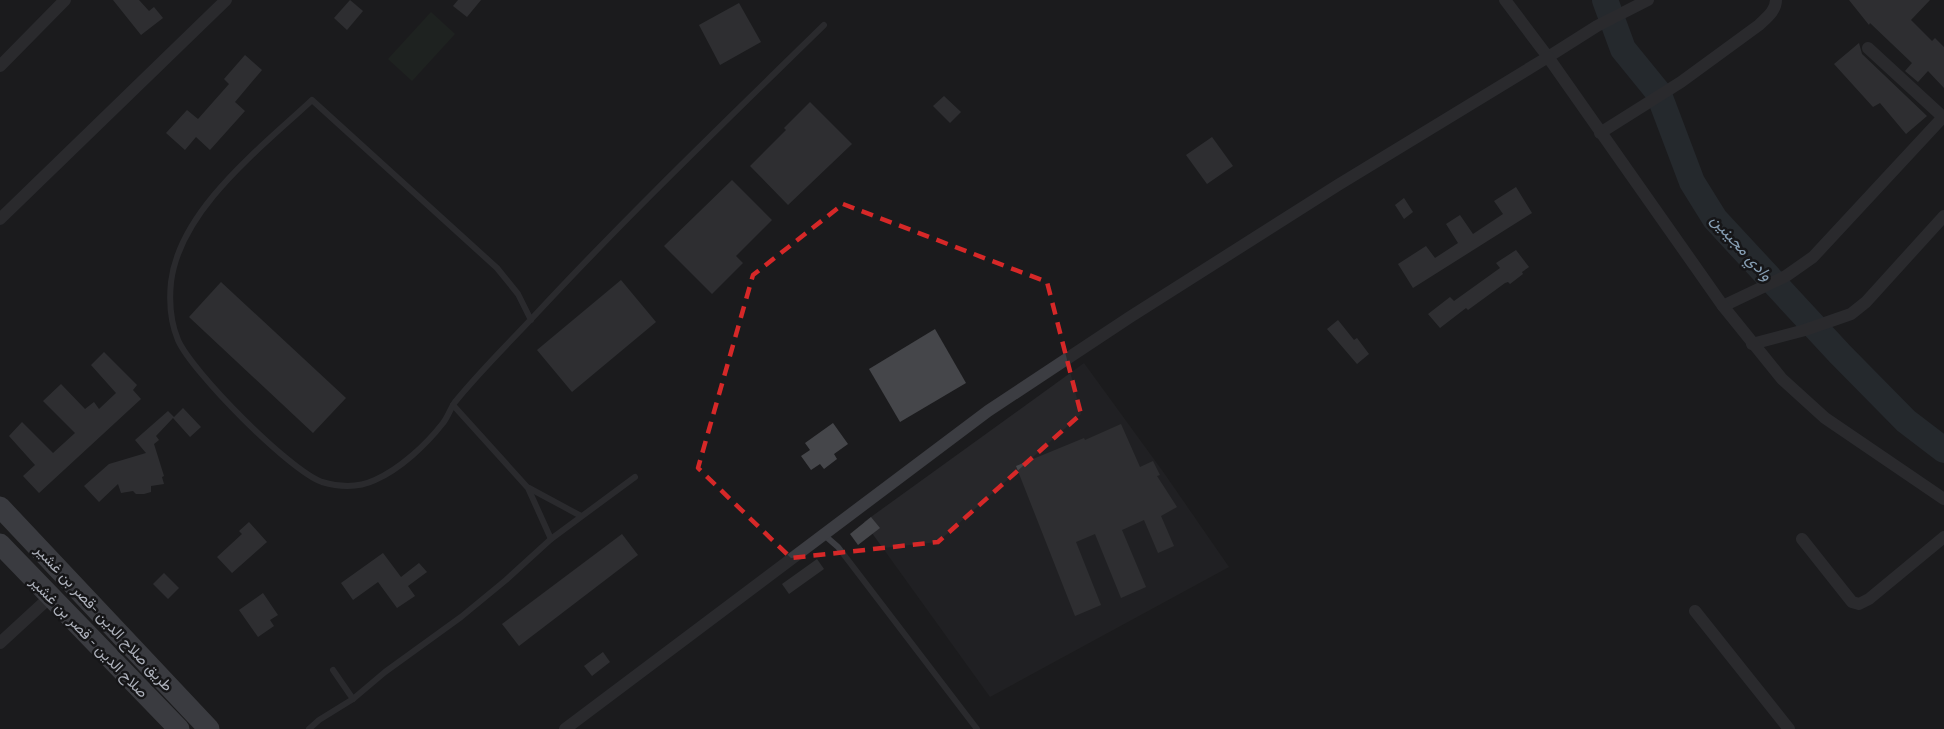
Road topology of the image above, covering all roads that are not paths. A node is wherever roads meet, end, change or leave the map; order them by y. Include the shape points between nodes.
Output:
1 (65, 0) edge
2 (226, 0) edge
3 (1505, 0) edge
4 (1648, 0) edge
5 (1776, 0) edge
6 (824, 25) dead end
7 (1868, 48) dead end
8 (1548, 57) junction
9 (0, 66) edge
10 (1944, 116) edge
11 (1600, 133) junction
12 (1944, 216) edge
13 (0, 219) edge
14 (1723, 306) junction
15 (531, 320) junction
16 (1752, 344) junction
17 (453, 405) junction
18 (635, 477) dead end
19 (528, 488) junction
20 (1944, 499) edge
21 (0, 507) edge
22 (581, 516) junction
23 (822, 534) junction
24 (1944, 537) edge
25 (551, 539) junction
26 (1802, 539) dead end
27 (0, 544) edge
28 (50, 597) junction
29 (1695, 611) dead end
30 (0, 643) edge
31 (333, 670) dead end
32 (353, 699) junction
33 (179, 729) edge
34 (209, 729) edge
35 (309, 729) edge
36 (565, 729) edge
37 (977, 729) edge
38 (1789, 729) edge

1 - 9 street
2 - 13 street
3 - 8 street
4 - 8 street
5 - 11 street via 1770,15 1759,25 1681,82
6 - 15 lane via 640,205
7 - 10 street
8 - 11 street
8 - 23 street via 1120,324 988,411
10 - 14 street via 1813,258 1786,276
11 - 14 street
12 - 16 street via 1851,314
14 - 16 street
15 - 17 lane
15 - 17 lane via 518,294 497,268 312,100 227,181 184,239 171,280 170,308 180,344 197,369 242,417 297,467 320,481 348,487 372,482 392,471 444,423
16 - 20 street via 1782,379 1825,417
17 - 19 lane
18 - 22 lane
19 - 22 lane
19 - 25 lane
21 - 34 highway, طريق صلاح الدين -قصر بن غشير
22 - 25 lane
23 - 36 street
23 - 37 lane via 838,547
24 - 26 street via 1859,604 1852,602
25 - 32 lane via 506,580
27 - 28 highway, صلاح الدين - قصر بن غشير
28 - 30 street
28 - 33 highway, صلاح الدين - قصر بن غشير
29 - 38 street
31 - 32 lane
32 - 35 lane

